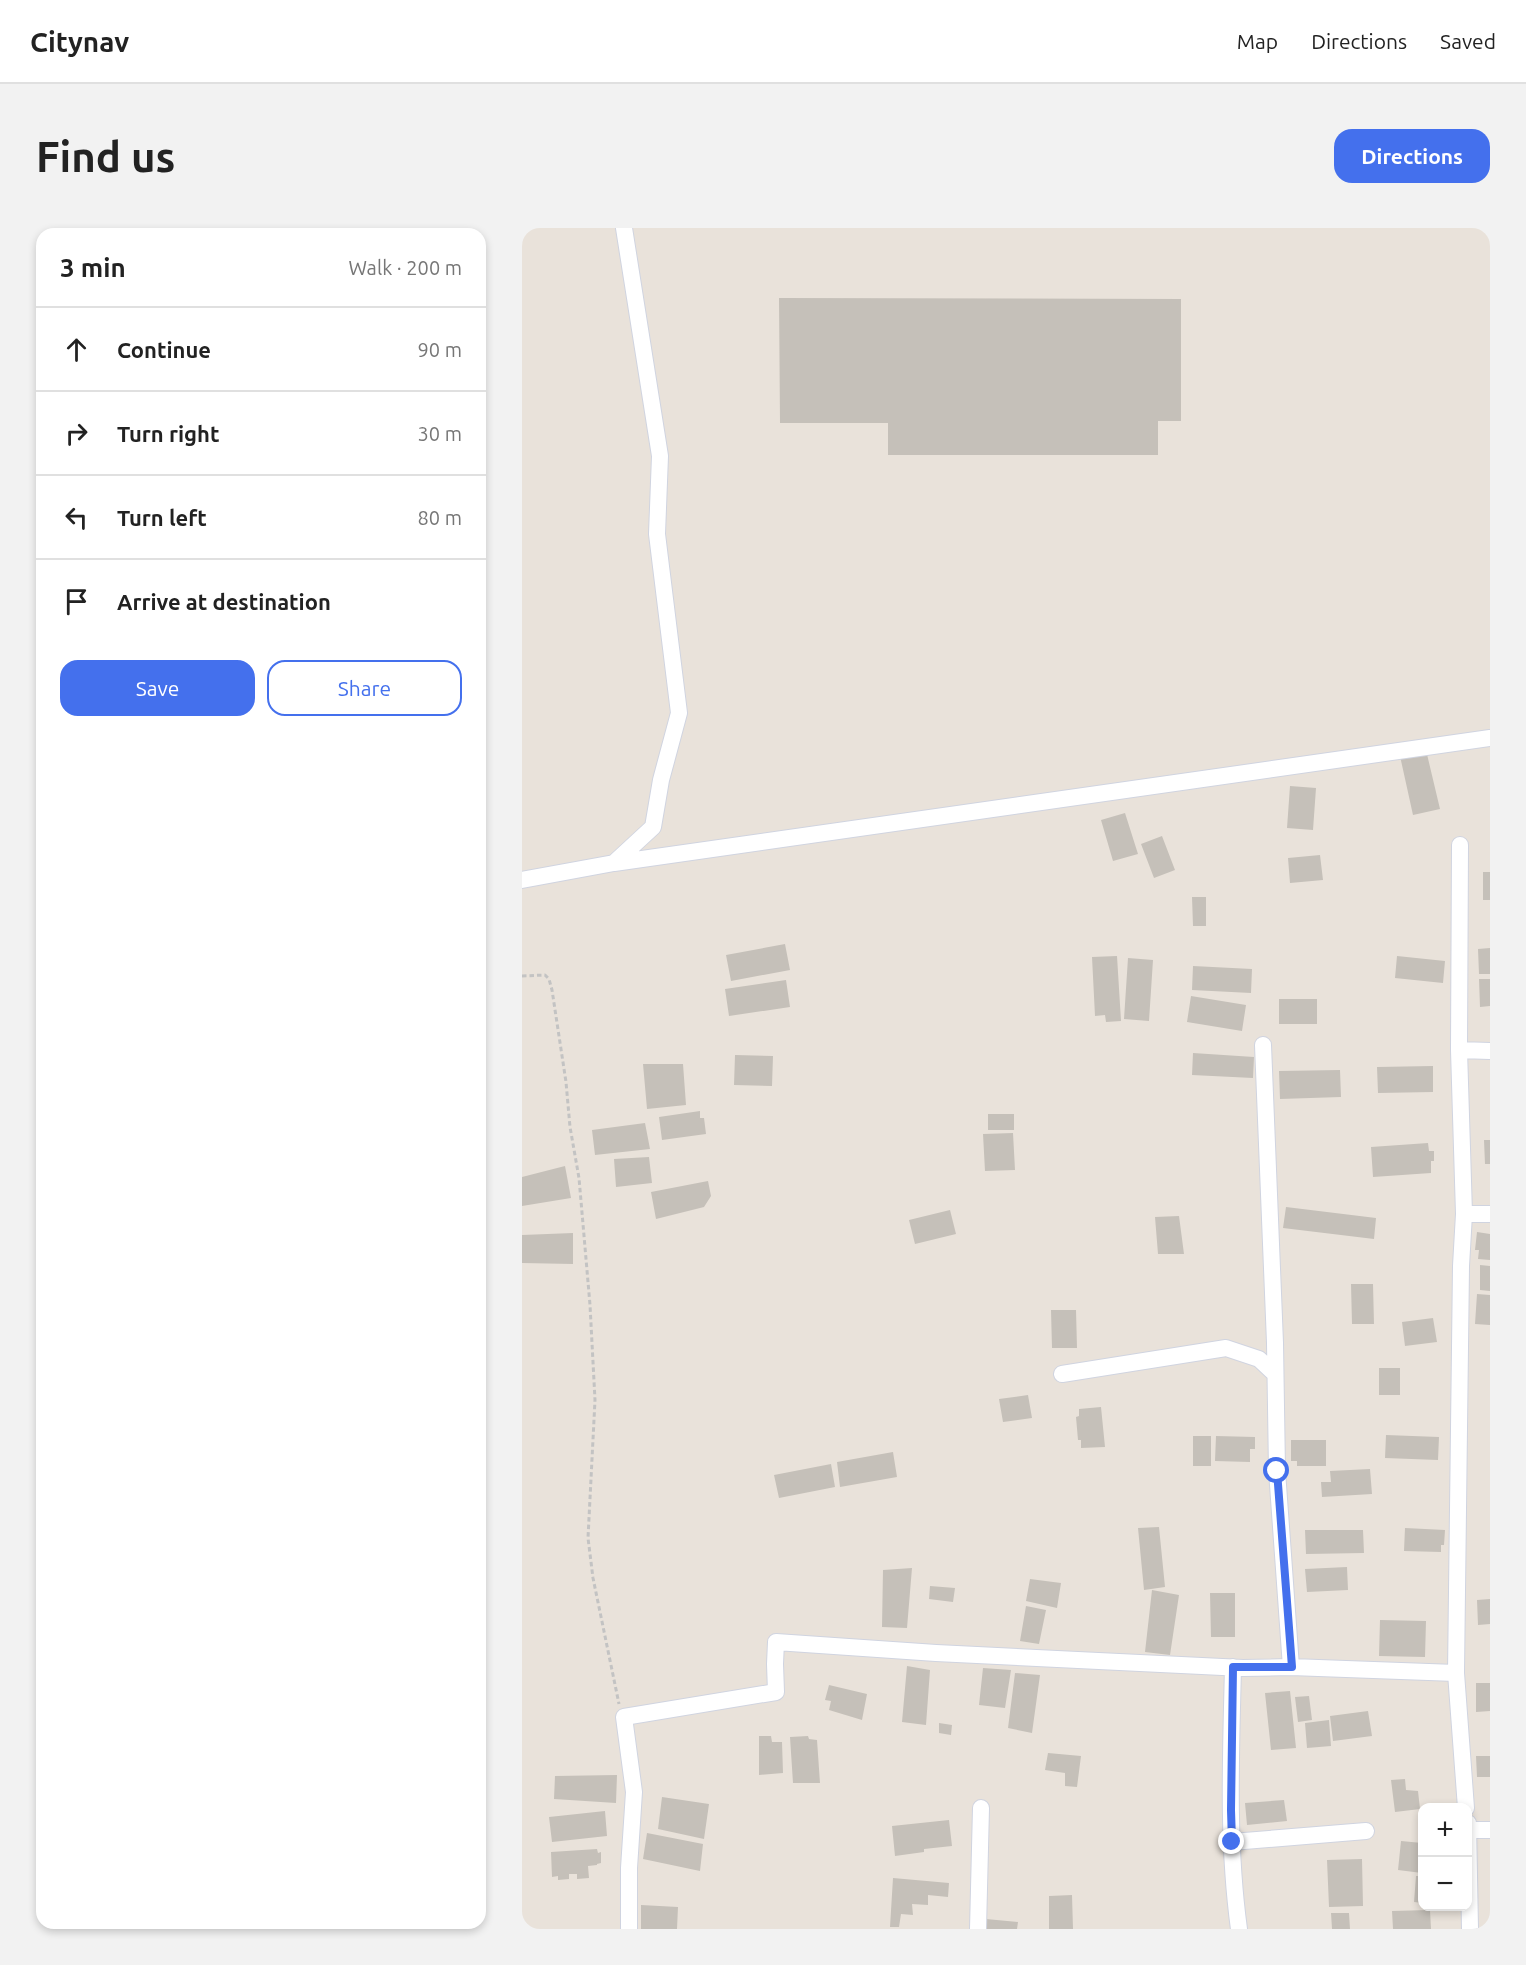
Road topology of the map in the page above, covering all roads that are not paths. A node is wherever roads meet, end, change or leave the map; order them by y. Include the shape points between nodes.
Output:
1 (624, 228) edge
2 (1490, 738) edge
3 (1460, 844) dead end
4 (614, 863) junction
5 (522, 880) edge
6 (1263, 1045) dead end
7 (1459, 1050) junction
8 (1490, 1051) edge
9 (1464, 1214) junction
10 (1490, 1214) edge
11 (1062, 1374) dead end
12 (1275, 1374) junction
13 (1233, 1667) junction
14 (1292, 1667) junction
15 (1456, 1673) junction
16 (1466, 1803) edge
17 (981, 1808) dead end
18 (1472, 1828) edge
19 (1490, 1830) edge
20 (1366, 1831) dead end
21 (1232, 1842) junction
22 (1469, 1857) edge
23 (628, 1929) edge
24 (978, 1929) edge
25 (1239, 1929) edge
26 (1470, 1929) edge

1 - 4 street via 660,456 657,534 680,713 653,826
2 - 4 street
3 - 7 street
4 - 5 street
6 - 12 street
7 - 8 street
7 - 9 street
9 - 10 street
9 - 15 street
11 - 12 street via 1226,1348 1259,1359
12 - 14 street via 1277,1471
13 - 14 street
13 - 21 street
13 - 23 street via 776,1642 776,1692 624,1717 634,1792
14 - 15 street
15 - 16 street
17 - 24 street
18 - 19 street
20 - 21 street
21 - 25 street
22 - 26 street

